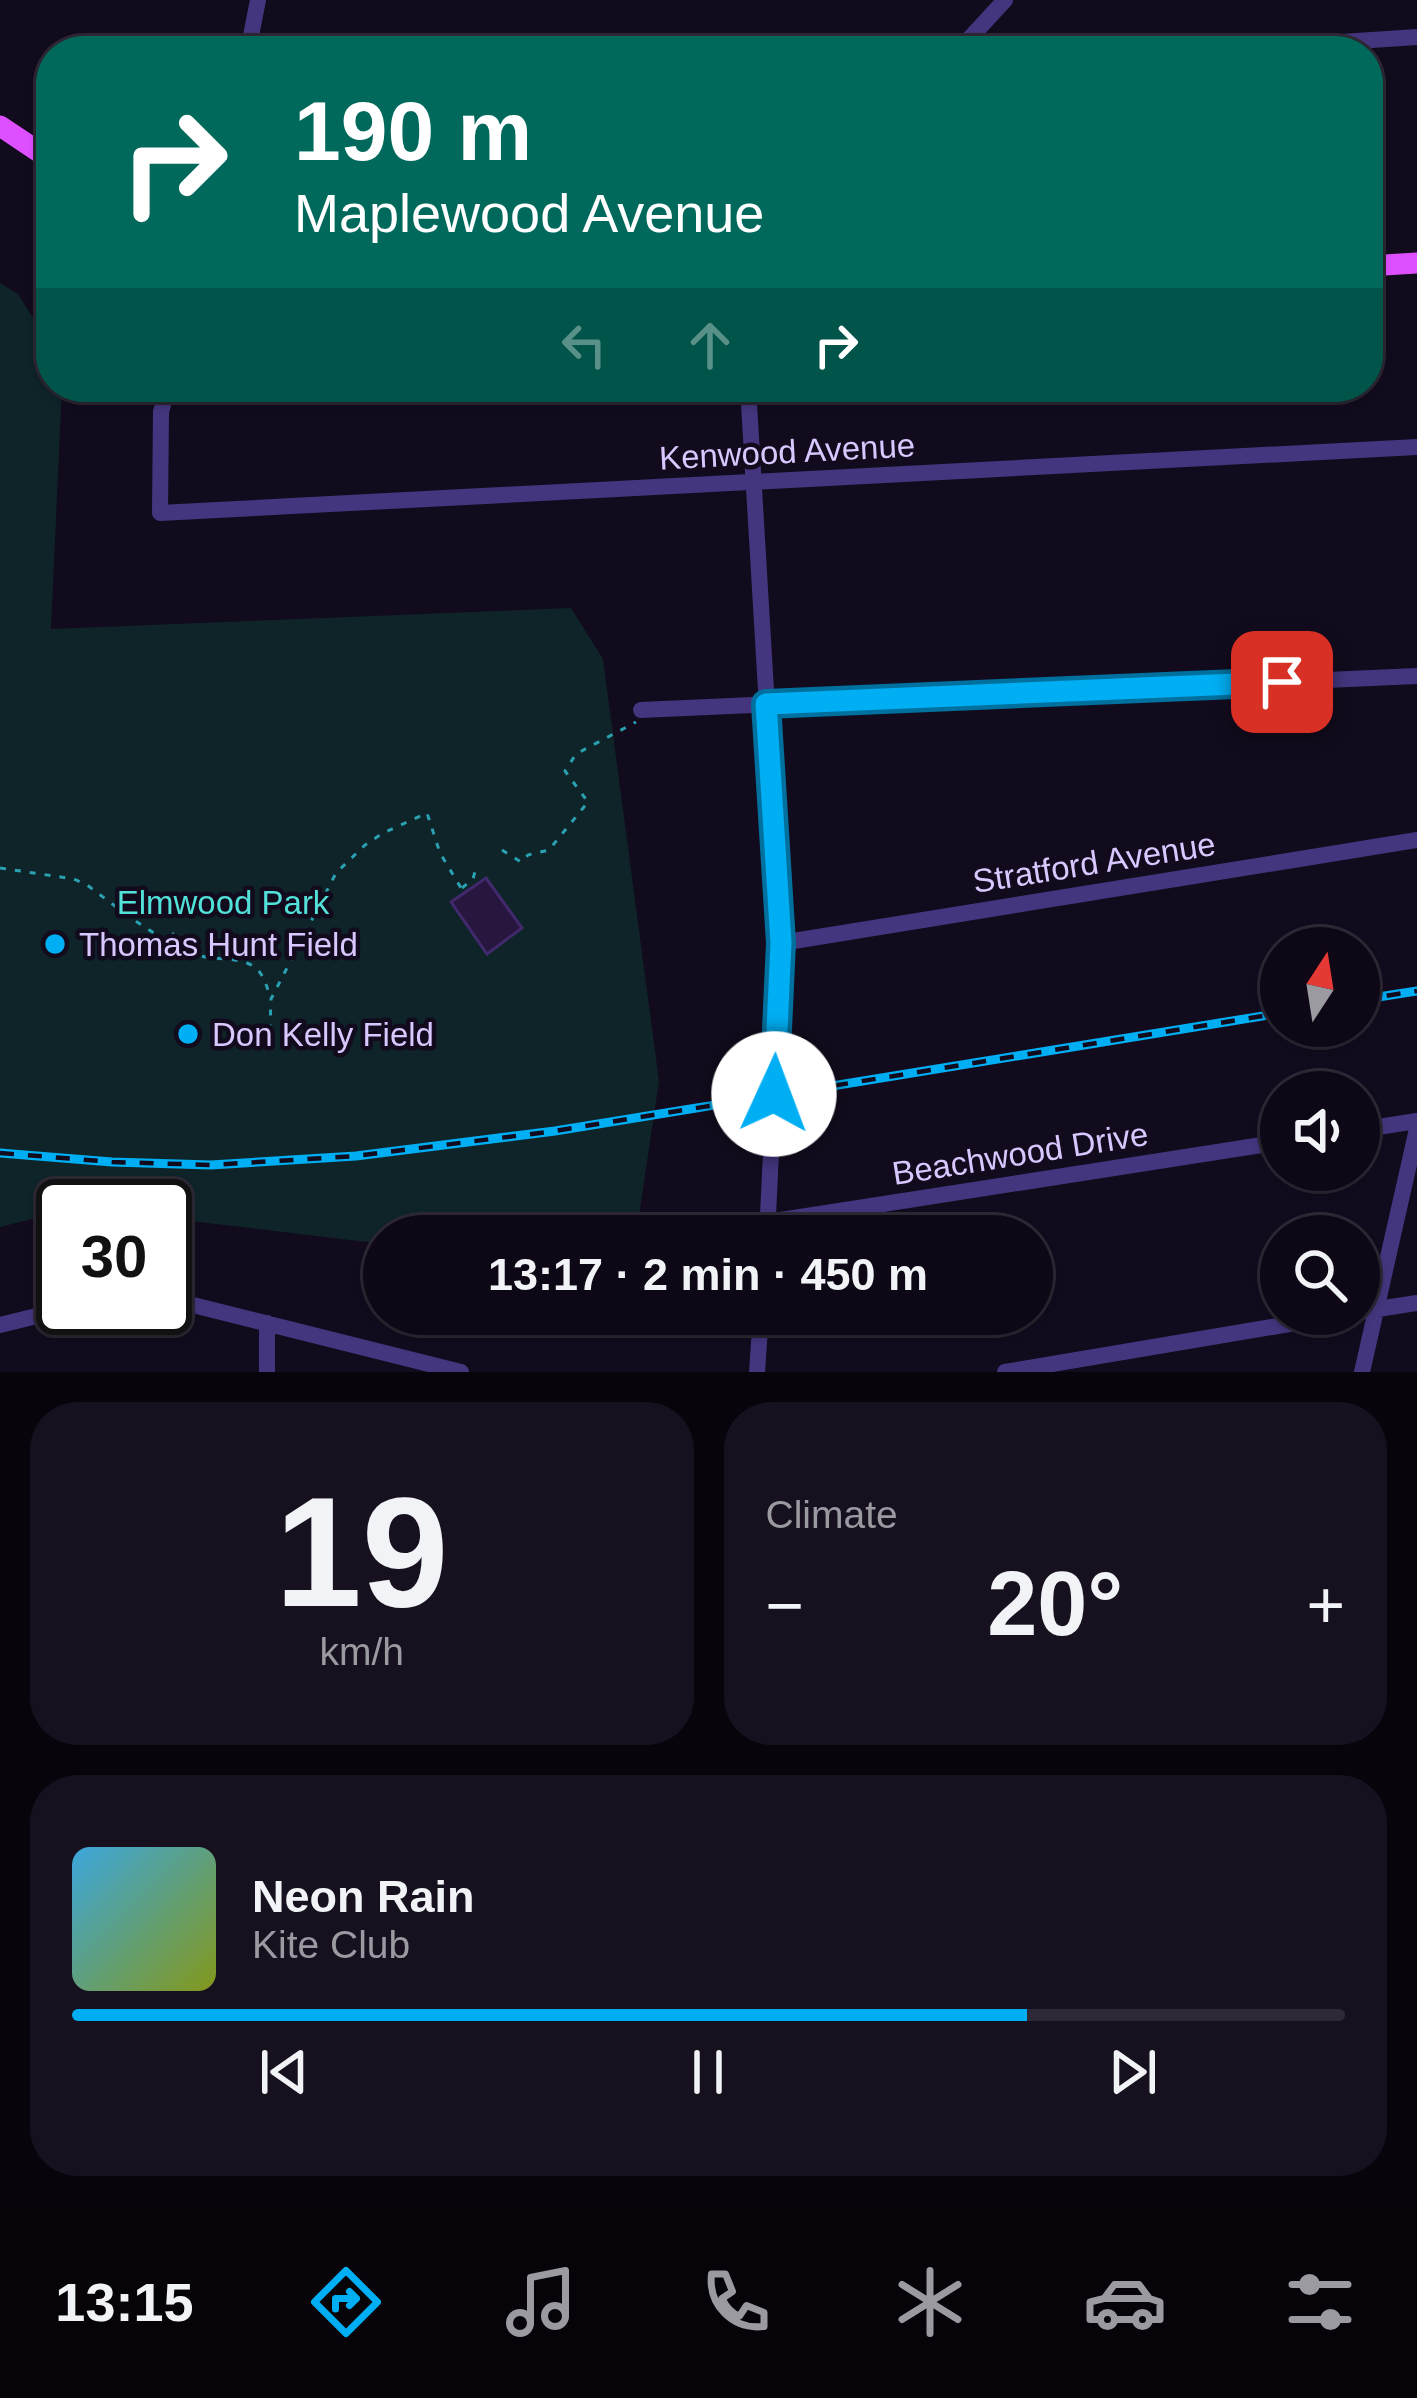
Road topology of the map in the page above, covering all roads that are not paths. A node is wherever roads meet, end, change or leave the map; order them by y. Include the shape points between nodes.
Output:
1 (258, 0) edge
2 (1006, 0) edge
3 (251, 36) edge
4 (972, 36) edge
5 (1417, 37) edge
6 (1383, 39) edge
7 (0, 126) edge
8 (36, 150) edge
9 (1417, 263) edge
10 (1383, 265) edge
11 (163, 402) edge
12 (749, 402) edge
13 (1417, 447) edge
14 (755, 483) junction
15 (1417, 676) edge
16 (766, 704) junction
17 (641, 715) road end
18 (1417, 840) edge
19 (781, 943) junction
20 (1417, 1125) edge
21 (1380, 1128) edge
22 (1260, 1146) edge
23 (769, 1215) edge
24 (851, 1215) edge
25 (1380, 1265) edge
26 (1417, 1303) edge
27 (192, 1305) edge
28 (1380, 1309) edge
29 (36, 1316) edge
30 (267, 1323) junction
31 (0, 1325) edge
32 (1260, 1329) edge
33 (760, 1335) edge
34 (1366, 1335) edge
35 (266, 1372) edge
36 (461, 1372) edge
37 (757, 1372) edge
38 (1006, 1372) edge
39 (1362, 1372) edge

1 - 3 street
2 - 4 street
5 - 6 street
7 - 8 main road
9 - 10 main road
11 - 14 street, Kenwood Avenue via 160,514
12 - 14 street
13 - 14 street, Kenwood Avenue
14 - 16 street
15 - 16 street
16 - 17 street
16 - 19 street
18 - 19 street, Stratford Avenue
19 - 23 street
20 - 21 street
20 - 25 street
22 - 24 street, Beachwood Drive
26 - 28 street
27 - 30 street
29 - 31 street
30 - 35 street
30 - 36 street
32 - 38 street
33 - 37 street
34 - 39 street

